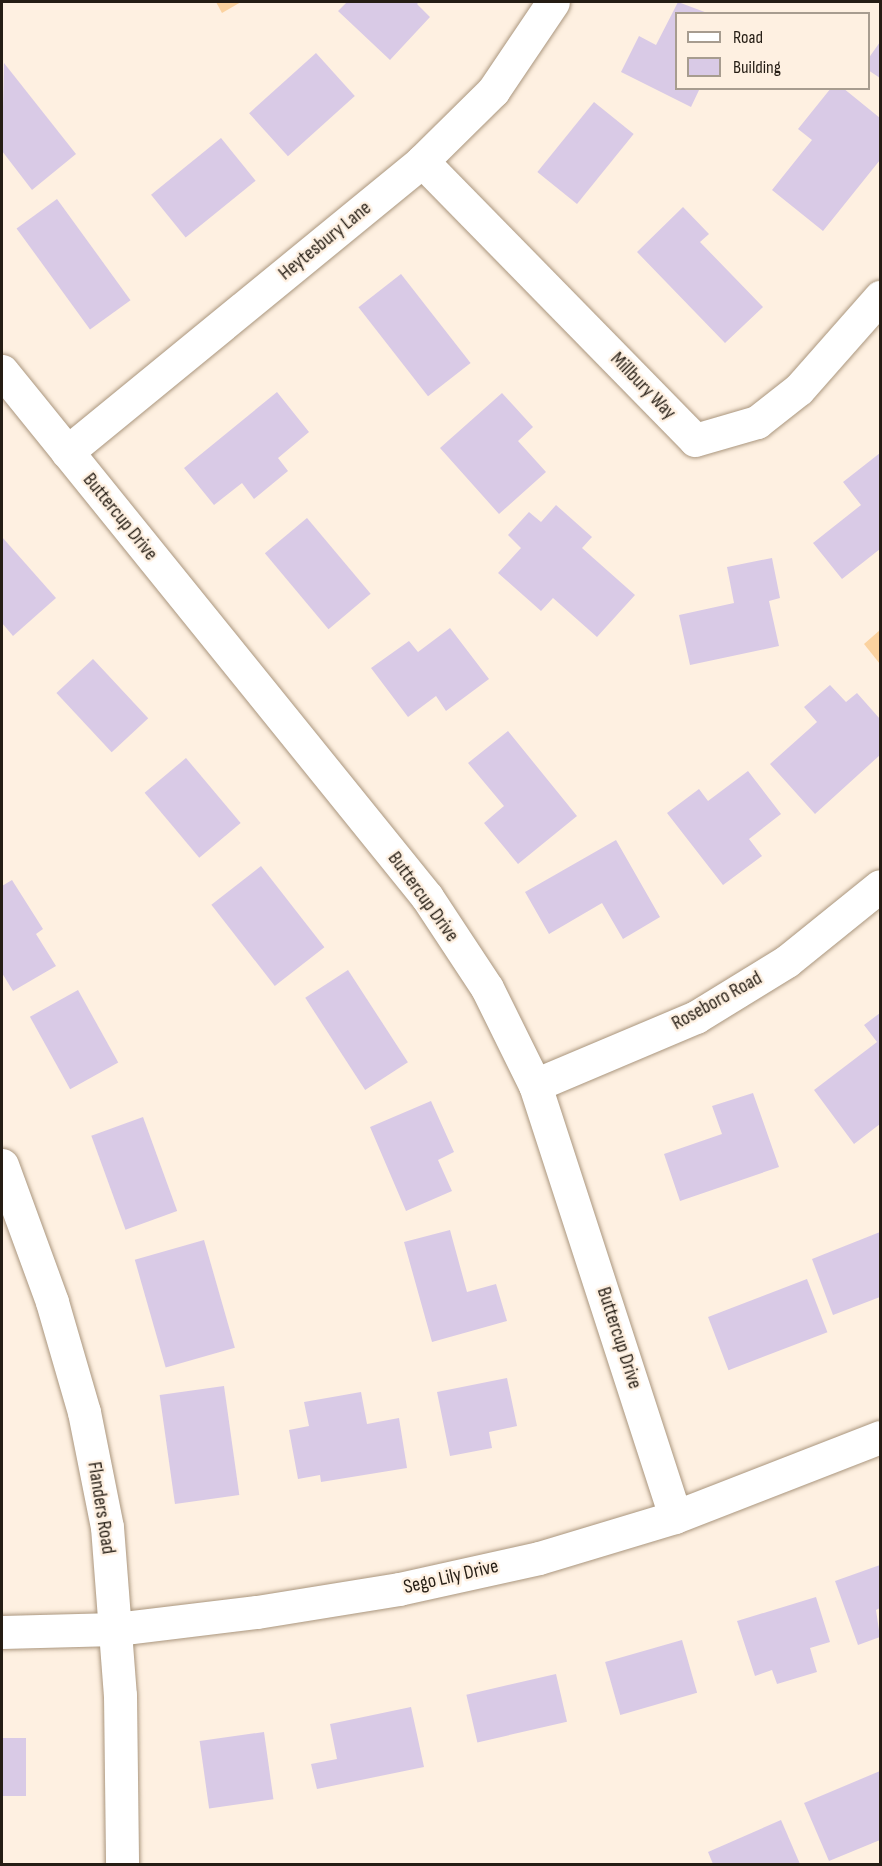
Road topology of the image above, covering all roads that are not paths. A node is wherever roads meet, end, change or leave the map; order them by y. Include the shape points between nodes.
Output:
1 (554, 2) edge
2 (422, 161) junction
3 (880, 297) edge
4 (2, 371) edge
5 (67, 452) junction
6 (880, 886) edge
7 (535, 1085) junction
8 (2, 1165) edge
9 (880, 1437) edge
10 (675, 1517) junction
11 (116, 1629) junction
12 (2, 1632) edge
13 (122, 1864) edge

1 - 2 street, Heytesbury Lane via 493,91
2 - 3 street, Millbury Way via 695,440 757,422 799,389
2 - 5 street, Heytesbury Lane
4 - 5 street, Buttercup Drive
5 - 7 street, Buttercup Drive via 427,897 487,988
6 - 7 street, Roseboro Road via 788,961 696,1017
7 - 10 street, Buttercup Drive
8 - 11 street, Flanders Road via 52,1302 84,1412 107,1527
9 - 10 street, Sego Lily Drive
10 - 11 street, Sego Lily Drive via 539,1558 399,1589
11 - 12 street, Sego Lily Drive
11 - 13 street, Flanders Road

